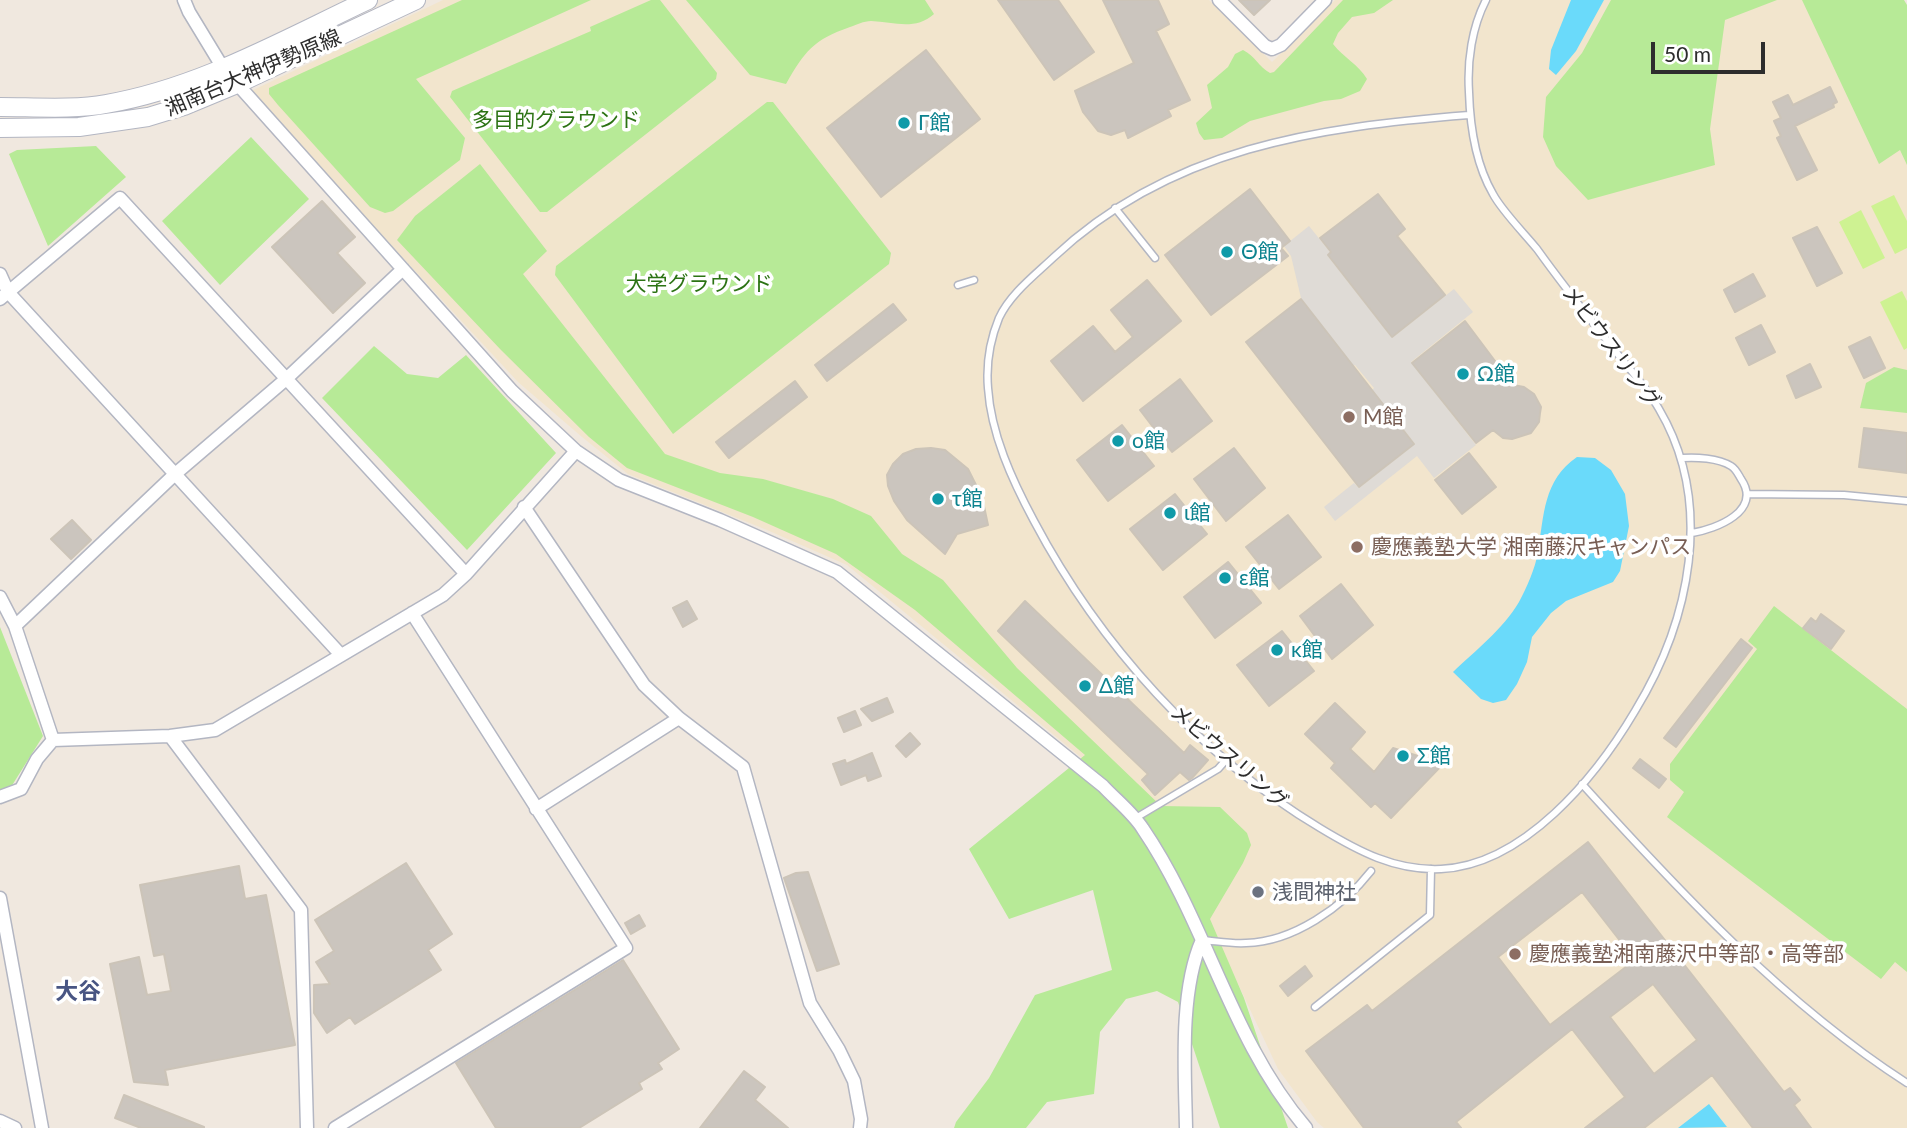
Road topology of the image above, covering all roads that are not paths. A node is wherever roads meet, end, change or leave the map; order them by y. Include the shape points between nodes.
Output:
1 (184, 0) edge
2 (368, 0) edge
3 (416, 0) edge
4 (1219, 0) edge
5 (1325, 0) edge
6 (1486, 0) edge
7 (223, 68) junction
8 (237, 84) junction
9 (0, 107) edge
10 (1469, 115) junction
11 (0, 128) edge
12 (1115, 208) junction
13 (1155, 258) dead end
14 (403, 269) junction
15 (0, 274) edge
16 (974, 279) dead end
17 (957, 285) dead end
18 (4, 296) edge
19 (285, 380) junction
20 (576, 451) junction
21 (1682, 458) junction
22 (174, 475) junction
23 (1747, 494) junction
24 (1907, 501) edge
25 (524, 507) junction
26 (1692, 533) junction
27 (466, 574) junction
28 (0, 597) edge
29 (412, 613) junction
30 (15, 626) junction
31 (341, 655) junction
32 (679, 718) junction
33 (170, 736) junction
34 (53, 740) junction
35 (1226, 760) junction
36 (1582, 784) junction
37 (0, 797) edge
38 (536, 809) junction
39 (1134, 819) junction
40 (1431, 869) junction
41 (1371, 871) dead end
42 (0, 898) edge
43 (1202, 940) junction
44 (1315, 1007) dead end
45 (1907, 1083) edge
46 (0, 1121) edge
47 (15, 1128) edge
48 (42, 1128) edge
49 (307, 1128) edge
50 (335, 1128) edge
51 (860, 1128) edge
52 (1186, 1128) edge
53 (1306, 1128) edge

1 - 7 street
2 - 7 street, 湘南台大神伊勢原線
3 - 8 street, 湘南台大神伊勢原線
4 - 5 street via 1272,49
6 - 10 lane via 1476,18 1468,75
7 - 8 street
7 - 9 street, 湘南台大神伊勢原線 via 165,92 103,105
8 - 11 street, 湘南台大神伊勢原線 via 148,117 79,127
8 - 14 street
10 - 12 lane, メビウスリング via 1289,137 1189,170
10 - 21 lane, メビウスリング via 1473,144 1493,195 1657,404
12 - 13 lane
12 - 35 lane, メビウスリング via 1066,245 1000,315 989,351 987,386 992,412 1017,489 1068,580 1160,697
14 - 19 street
14 - 20 street via 512,391
15 - 18 street
16 - 17 lane
18 - 19 street via 120,198
18 - 22 street
19 - 22 street
19 - 27 street
20 - 25 street
20 - 39 street via 620,480 837,572 1103,786
21 - 23 lane via 1730,465
21 - 26 lane, メビウスリング
22 - 30 street
22 - 31 street
23 - 24 lane
23 - 26 lane via 1731,521
25 - 27 street
25 - 32 street via 644,685
26 - 36 lane, メビウスリング via 1682,597 1651,684
27 - 29 street via 443,595
28 - 30 street
29 - 31 street
29 - 38 street
30 - 34 street
31 - 33 street via 215,730
32 - 38 street
32 - 51 street via 743,767 810,1003 854,1081
33 - 34 street
33 - 49 street via 301,910
34 - 37 street via 21,789
35 - 39 lane
35 - 40 lane, メビウスリング via 1294,813 1353,848 1377,860
36 - 40 lane, メビウスリング via 1516,843 1487,859
36 - 45 lane via 1764,973 1824,1024
38 - 50 street via 626,948
39 - 43 street via 1167,868
40 - 44 lane via 1430,915
41 - 43 lane via 1332,909 1283,936 1248,944
42 - 48 street
43 - 52 street via 1192,974 1185,1033
43 - 53 street via 1255,1051 1285,1103
46 - 47 street

